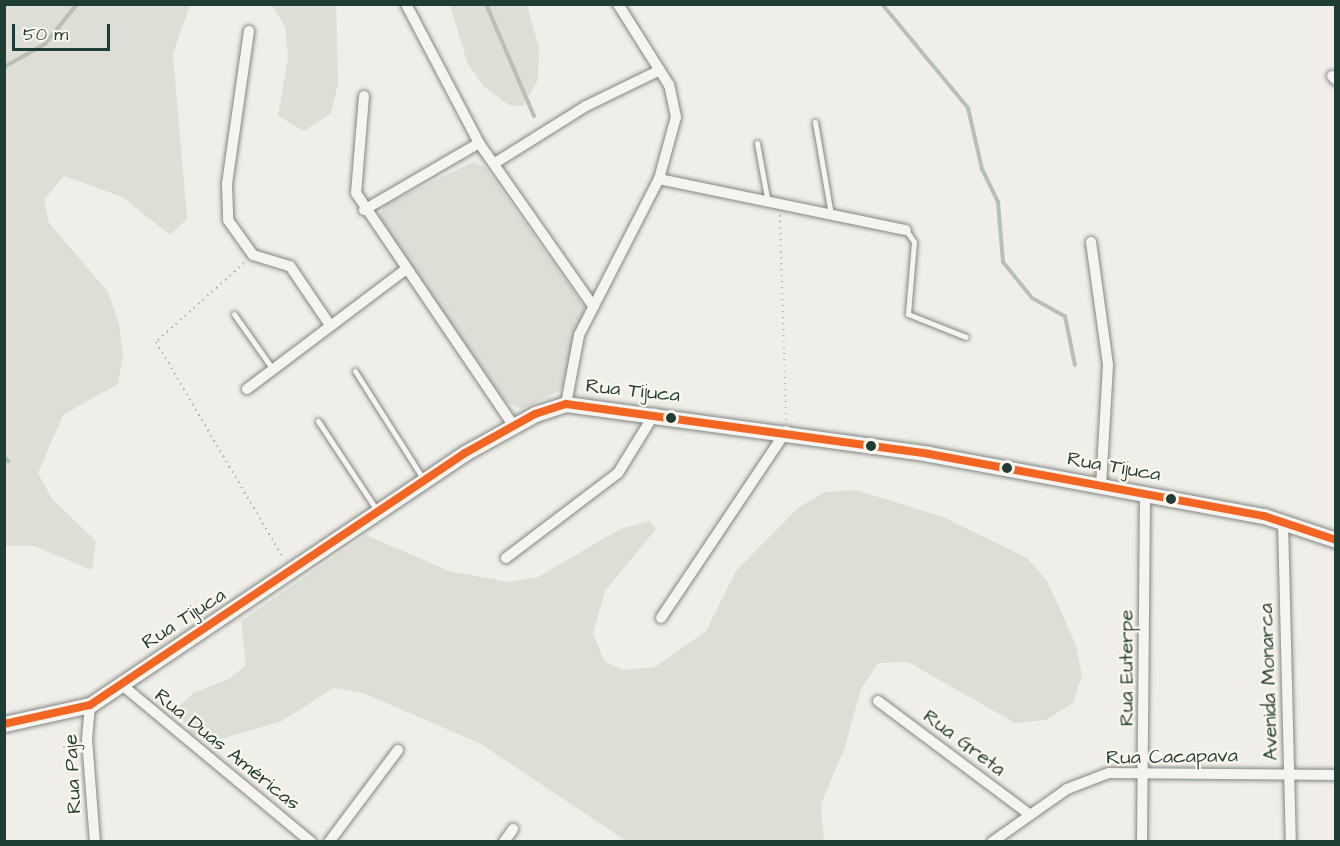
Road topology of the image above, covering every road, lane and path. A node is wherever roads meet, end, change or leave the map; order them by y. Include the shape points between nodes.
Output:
1 (406, 4) edge
2 (618, 4) edge
3 (249, 31) dead end
4 (660, 70) junction
5 (364, 96) dead end
6 (815, 122) dead end
7 (479, 143) junction
8 (757, 143) dead end
9 (495, 163) junction
10 (659, 179) junction
11 (774, 206) junction
12 (364, 210) junction
13 (832, 216) junction
14 (906, 230) joint
15 (1091, 242) dead end
16 (253, 255) junction
17 (406, 269) junction
18 (594, 307) junction
19 (234, 314) dead end
20 (330, 325) junction
21 (966, 337) dead end
22 (272, 368) junction
23 (355, 371) dead end
24 (247, 389) dead end
25 (566, 404) junction
26 (656, 413) junction
27 (318, 421) dead end
28 (513, 425) junction
29 (786, 432) junction
30 (425, 481) junction
31 (1101, 486) junction
32 (1145, 494) junction
33 (377, 511) junction
34 (1283, 522) junction
35 (1335, 540) edge
36 (506, 558) dead end
37 (291, 572) junction
38 (661, 618) dead end
39 (122, 685) junction
40 (878, 701) dead end
41 (90, 705) junction
42 (4, 724) edge
43 (398, 750) dead end
44 (1289, 774) junction
45 (1145, 775) junction
46 (1335, 775) edge
47 (1029, 814) junction
48 (513, 829) dead end
49 (95, 842) edge
50 (311, 842) edge
51 (329, 842) edge
52 (504, 842) edge
53 (992, 842) edge
54 (1142, 842) edge
55 (1291, 842) edge

1 - 7 street
2 - 4 street
3 - 16 street via 226,204 234,232
4 - 9 street via 586,106
4 - 10 street via 675,99 676,117
5 - 12 street via 355,179
6 - 13 lane
7 - 9 street
7 - 12 street
8 - 11 lane
9 - 18 street
10 - 11 street
10 - 18 street
11 - 13 street
11 - 29 path
12 - 17 street
13 - 14 street
14 - 21 lane via 914,242 908,314
15 - 31 street via 1108,365
16 - 20 street via 290,266
16 - 37 path via 156,342
17 - 20 street
17 - 28 street
18 - 25 street via 579,335
19 - 22 lane
20 - 22 street
22 - 24 street
23 - 30 lane
25 - 26 street, Rua Tijuca
25 - 28 street, Rua Tijuca
26 - 29 street, Rua Tijuca
26 - 36 street via 618,473
27 - 33 lane
28 - 30 street, Rua Tijuca
29 - 31 street, Rua Tijuca
29 - 38 street
30 - 33 street, Rua Tijuca
31 - 32 street, Rua Tijuca
32 - 34 street, Rua Tijuca
32 - 45 street, Rua Euterpe
33 - 37 street, Rua Tijuca
34 - 35 street, Rua Tijuca
34 - 44 street, Avenida Monarca
37 - 39 street, Rua Tijuca
39 - 41 street, Rua Tijuca
39 - 50 street, Rua Duas Américas
40 - 47 street, Rua Greta
41 - 42 street, Rua Tijuca
41 - 49 street, Rua Paje via 87,739
43 - 51 street
44 - 45 street, Rua Cacapava
44 - 46 street, Rua Cacapava
44 - 55 street, Avenida Monarca
45 - 47 street, Rua Cacapava via 1090,777
45 - 54 street, Rua Euterpe
47 - 53 street, Rua Cacapava
48 - 52 street

